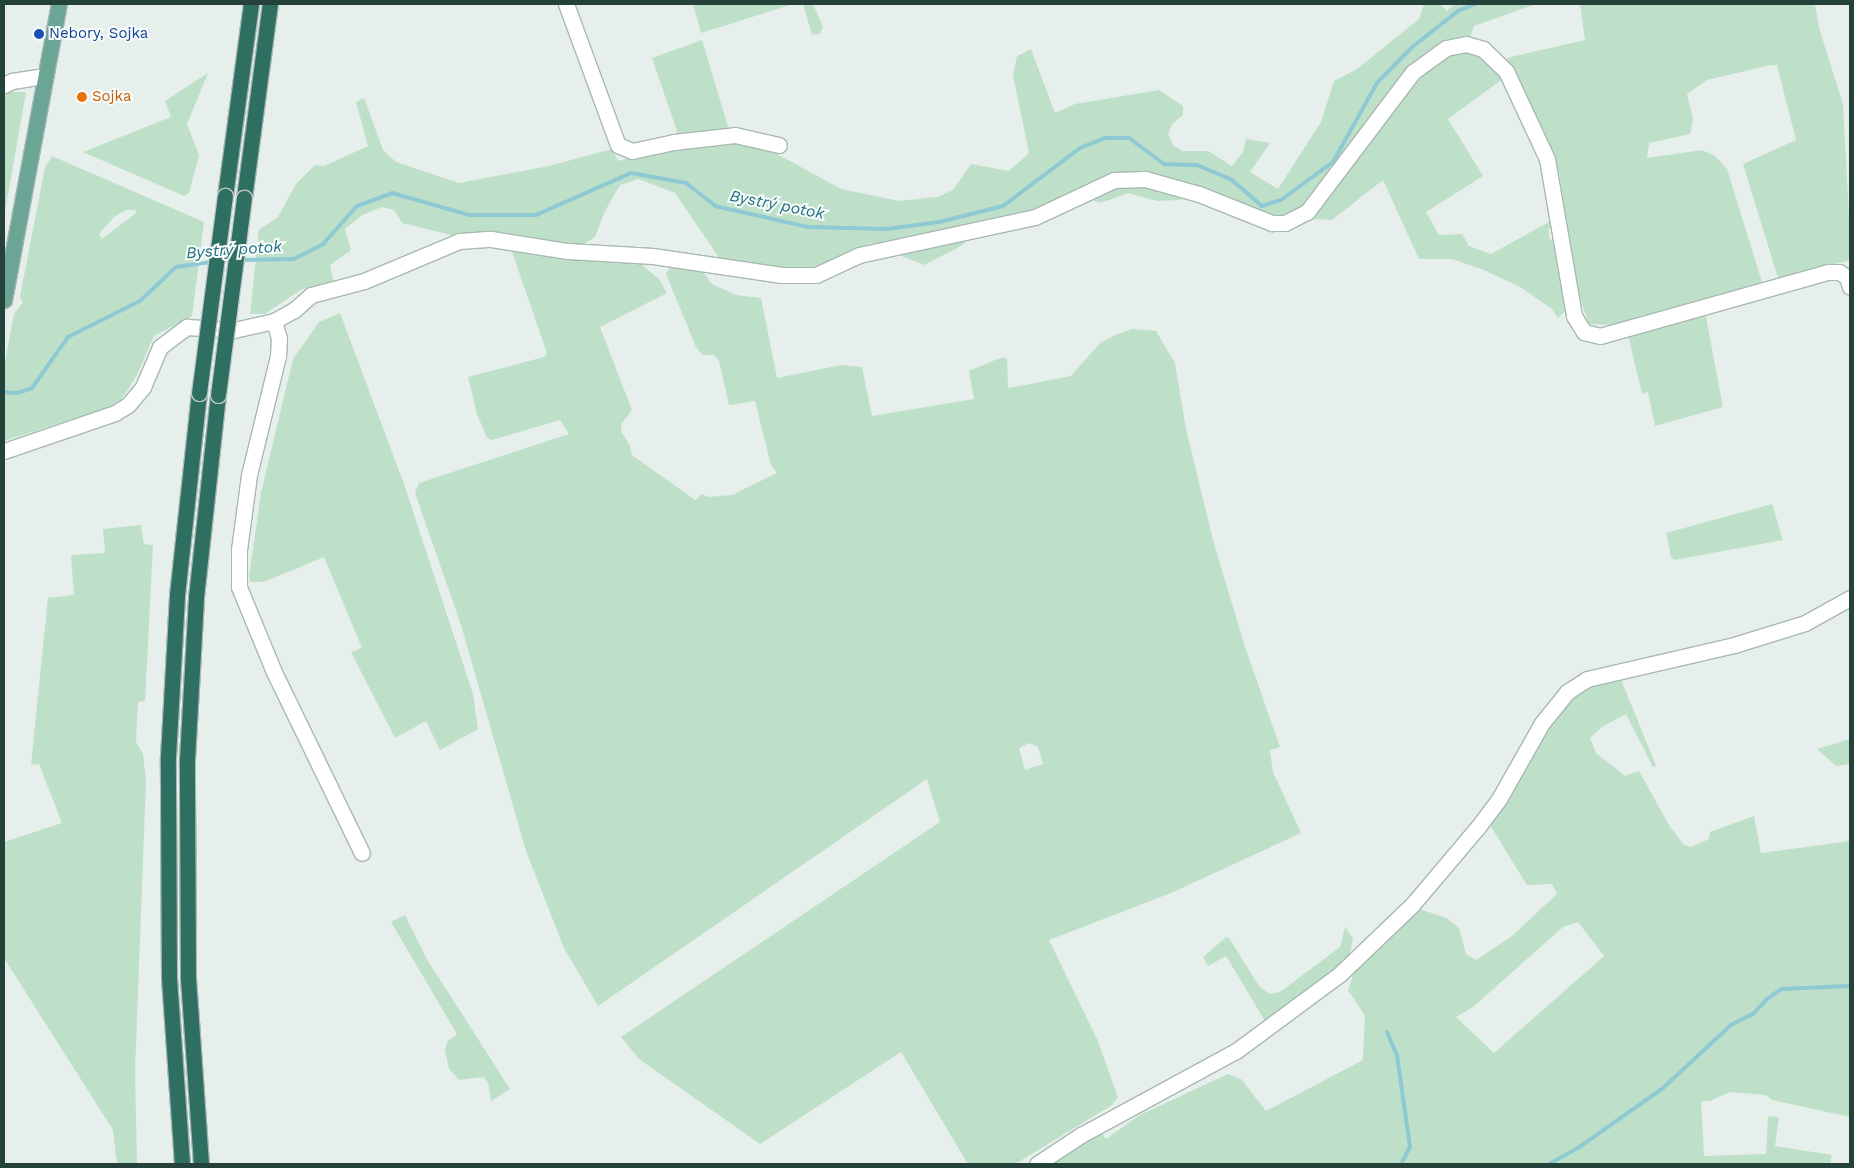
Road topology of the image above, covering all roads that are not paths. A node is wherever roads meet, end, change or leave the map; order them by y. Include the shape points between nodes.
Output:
1 (59, 4) edge
2 (251, 4) edge
3 (270, 4) edge
4 (566, 4) edge
5 (45, 76) junction
6 (4, 85) edge
7 (779, 145) dead end
8 (1850, 287) edge
9 (4, 300) edge
10 (274, 321) junction
11 (4, 451) edge
12 (1850, 598) edge
13 (362, 853) dead end
14 (182, 1164) edge
15 (201, 1164) edge
16 (1037, 1164) edge

1 - 5 main road
2 - 14 highway, bridge via 199,393 178,586 168,758 169,977
3 - 15 highway, bridge via 218,395 196,597 187,760 188,976
4 - 7 street via 618,145 632,151 735,135
5 - 6 street via 12,80
5 - 9 main road
8 - 10 street via 1847,277 1839,272 1828,272 1600,336 1584,332 1574,316 1548,159 1506,71 1483,49 1466,44 1446,48 1413,72 1306,212 1285,223 1272,222 1199,194 1145,179 1114,180 1035,217 859,255 816,275 782,275 653,256 568,250 491,239 459,241 364,281 311,295
10 - 11 street via 234,330 198,325 186,327 160,347 143,387 128,406
10 - 13 street via 279,338 278,356 247,483 239,550 239,587 274,672
12 - 16 street via 1805,623 1734,645 1587,679 1567,692 1542,723 1499,799 1478,827 1412,905 1340,974 1236,1051 1081,1135

